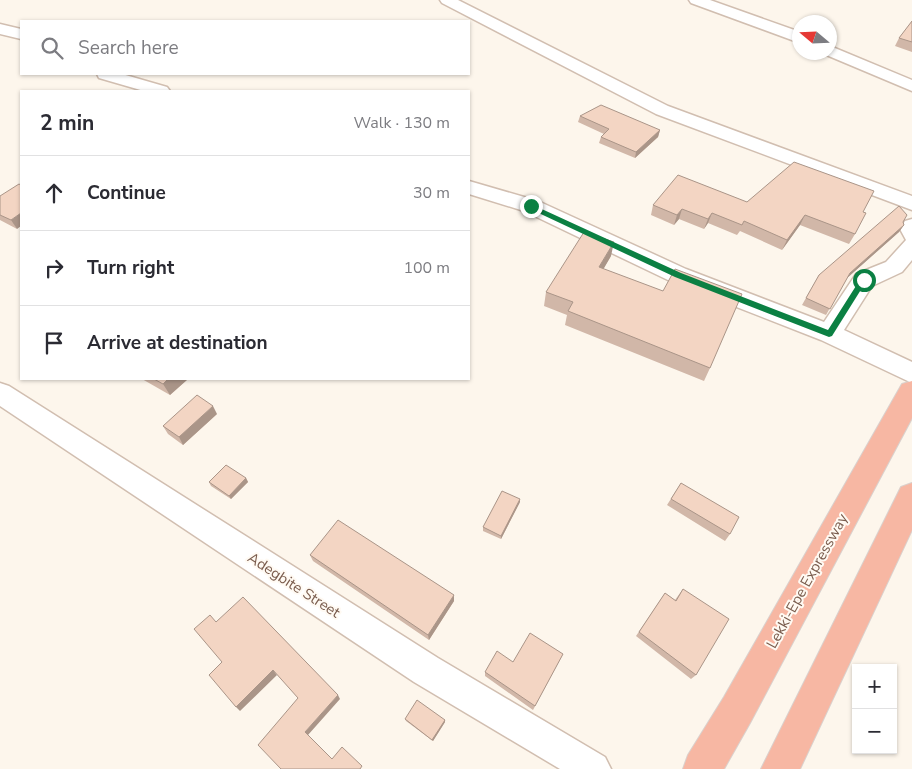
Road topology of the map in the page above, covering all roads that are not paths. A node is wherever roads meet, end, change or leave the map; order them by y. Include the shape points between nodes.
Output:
1 (447, 0) edge
2 (696, 0) edge
3 (0, 29) edge
4 (20, 34) edge
5 (792, 35) edge
6 (837, 54) edge
7 (108, 75) edge
8 (912, 86) edge
9 (158, 90) edge
10 (470, 187) edge
11 (912, 203) edge
12 (912, 226) edge
13 (912, 235) edge
14 (912, 246) edge
15 (829, 334) junction
16 (912, 373) edge
17 (912, 392) edge
18 (0, 393) edge
19 (912, 497) edge
20 (593, 769) edge
21 (702, 769) edge
22 (780, 769) edge

1 - 11 street via 662,110
2 - 5 street
3 - 4 street
6 - 8 street
7 - 9 street
10 - 15 street via 531,206 678,275
12 - 13 street
14 - 15 street via 894,267 864,280
15 - 16 street
17 - 21 highway, Lekki-Epe Expressway
18 - 20 street, Adegbite Street via 426,670
19 - 22 highway

